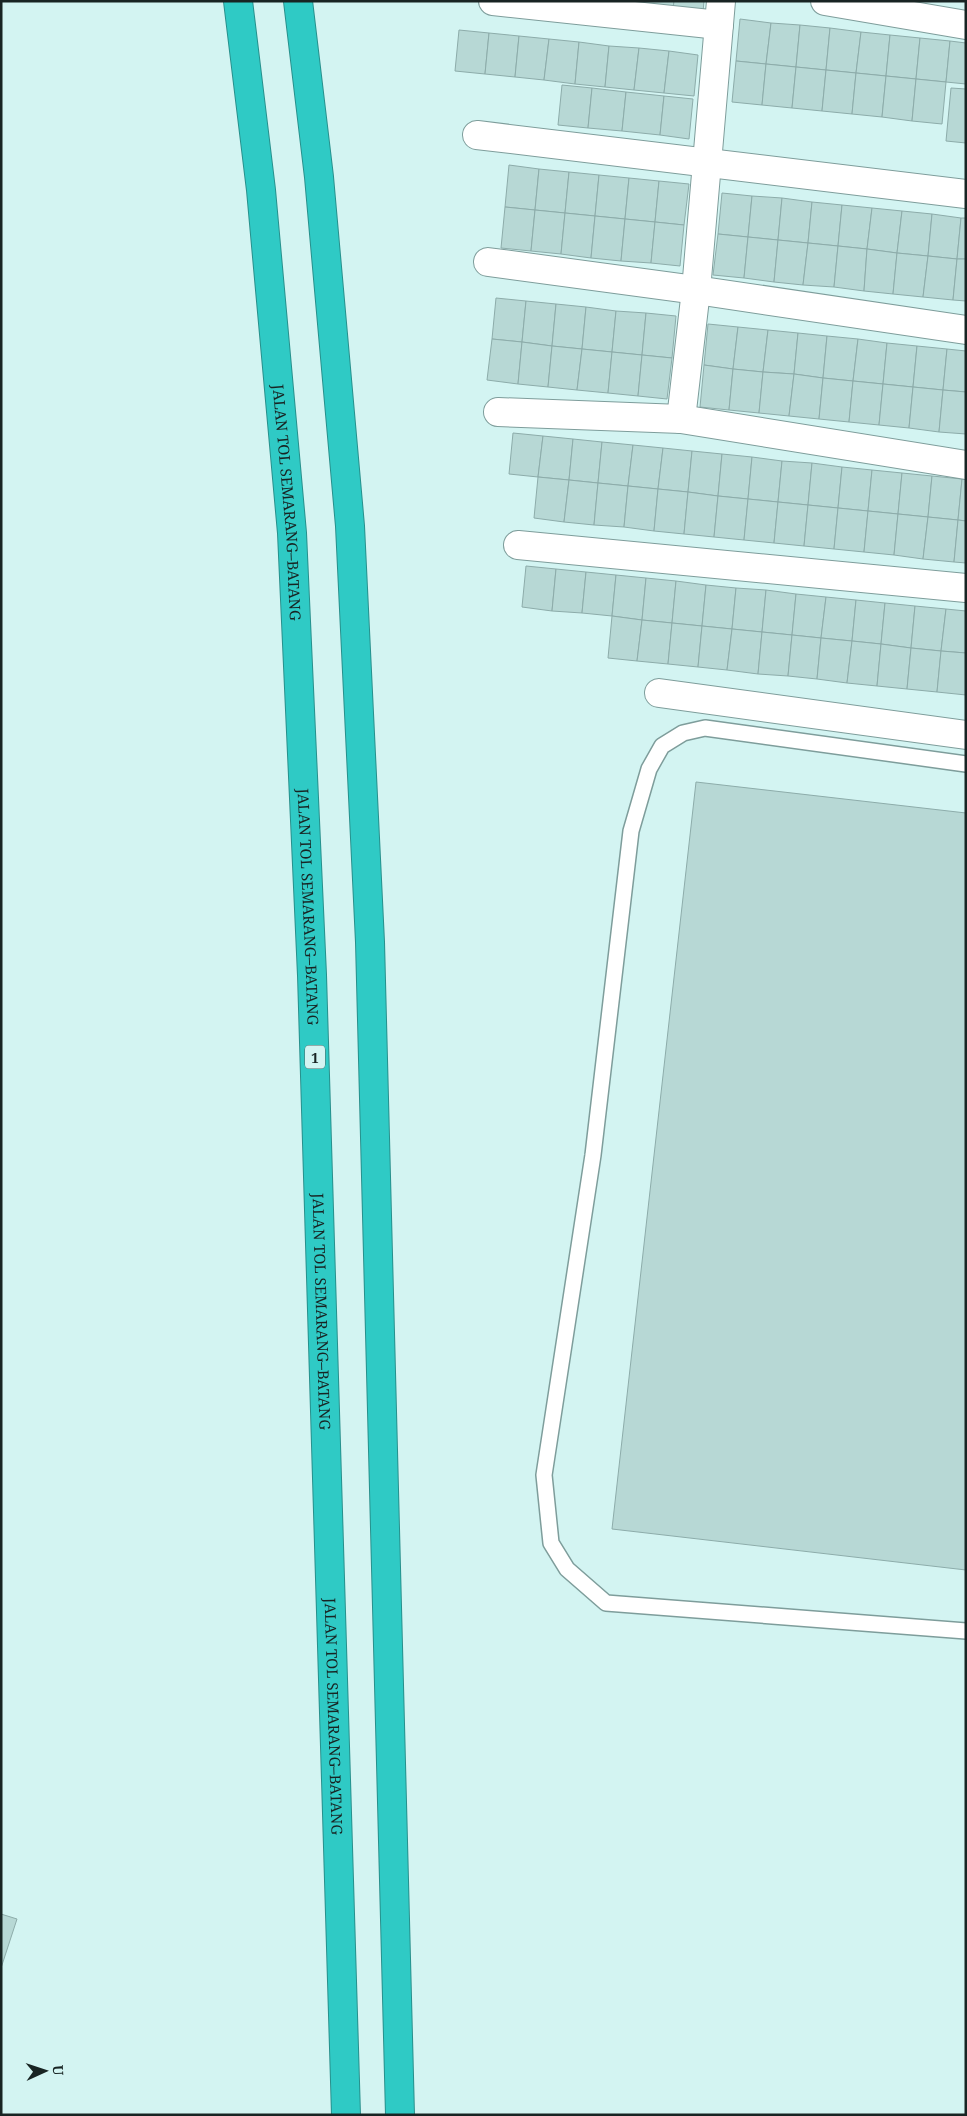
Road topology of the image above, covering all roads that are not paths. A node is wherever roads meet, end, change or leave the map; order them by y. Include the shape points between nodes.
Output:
1 (238, 1) edge
2 (298, 1) edge
3 (492, 1) edge
4 (825, 1) edge
5 (720, 13) edge
6 (966, 25) edge
7 (477, 135) dead end
8 (707, 163) junction
9 (966, 194) edge
10 (488, 262) dead end
11 (696, 290) junction
12 (966, 330) edge
13 (498, 412) dead end
14 (681, 419) junction
15 (966, 465) edge
16 (518, 545) dead end
17 (966, 588) edge
18 (659, 693) dead end
19 (966, 735) edge
20 (966, 764) edge
21 (966, 1631) edge
22 (346, 2115) edge
23 (400, 2115) edge

1 - 22 highway, JALAN TOL SEMARANG–BATANG / 1 via 261,190 292,533 312,975
2 - 23 highway via 319,177 352,566 370,942
3 - 5 street
4 - 6 street
5 - 8 street
7 - 8 street
8 - 9 street
8 - 11 street
10 - 11 street
11 - 12 street
11 - 14 street
13 - 14 street
14 - 15 street
16 - 17 street
18 - 19 street
20 - 21 lane via 705,728 683,733 662,746 649,769 631,830 593,1155 544,1475 551,1543 567,1569 606,1603

